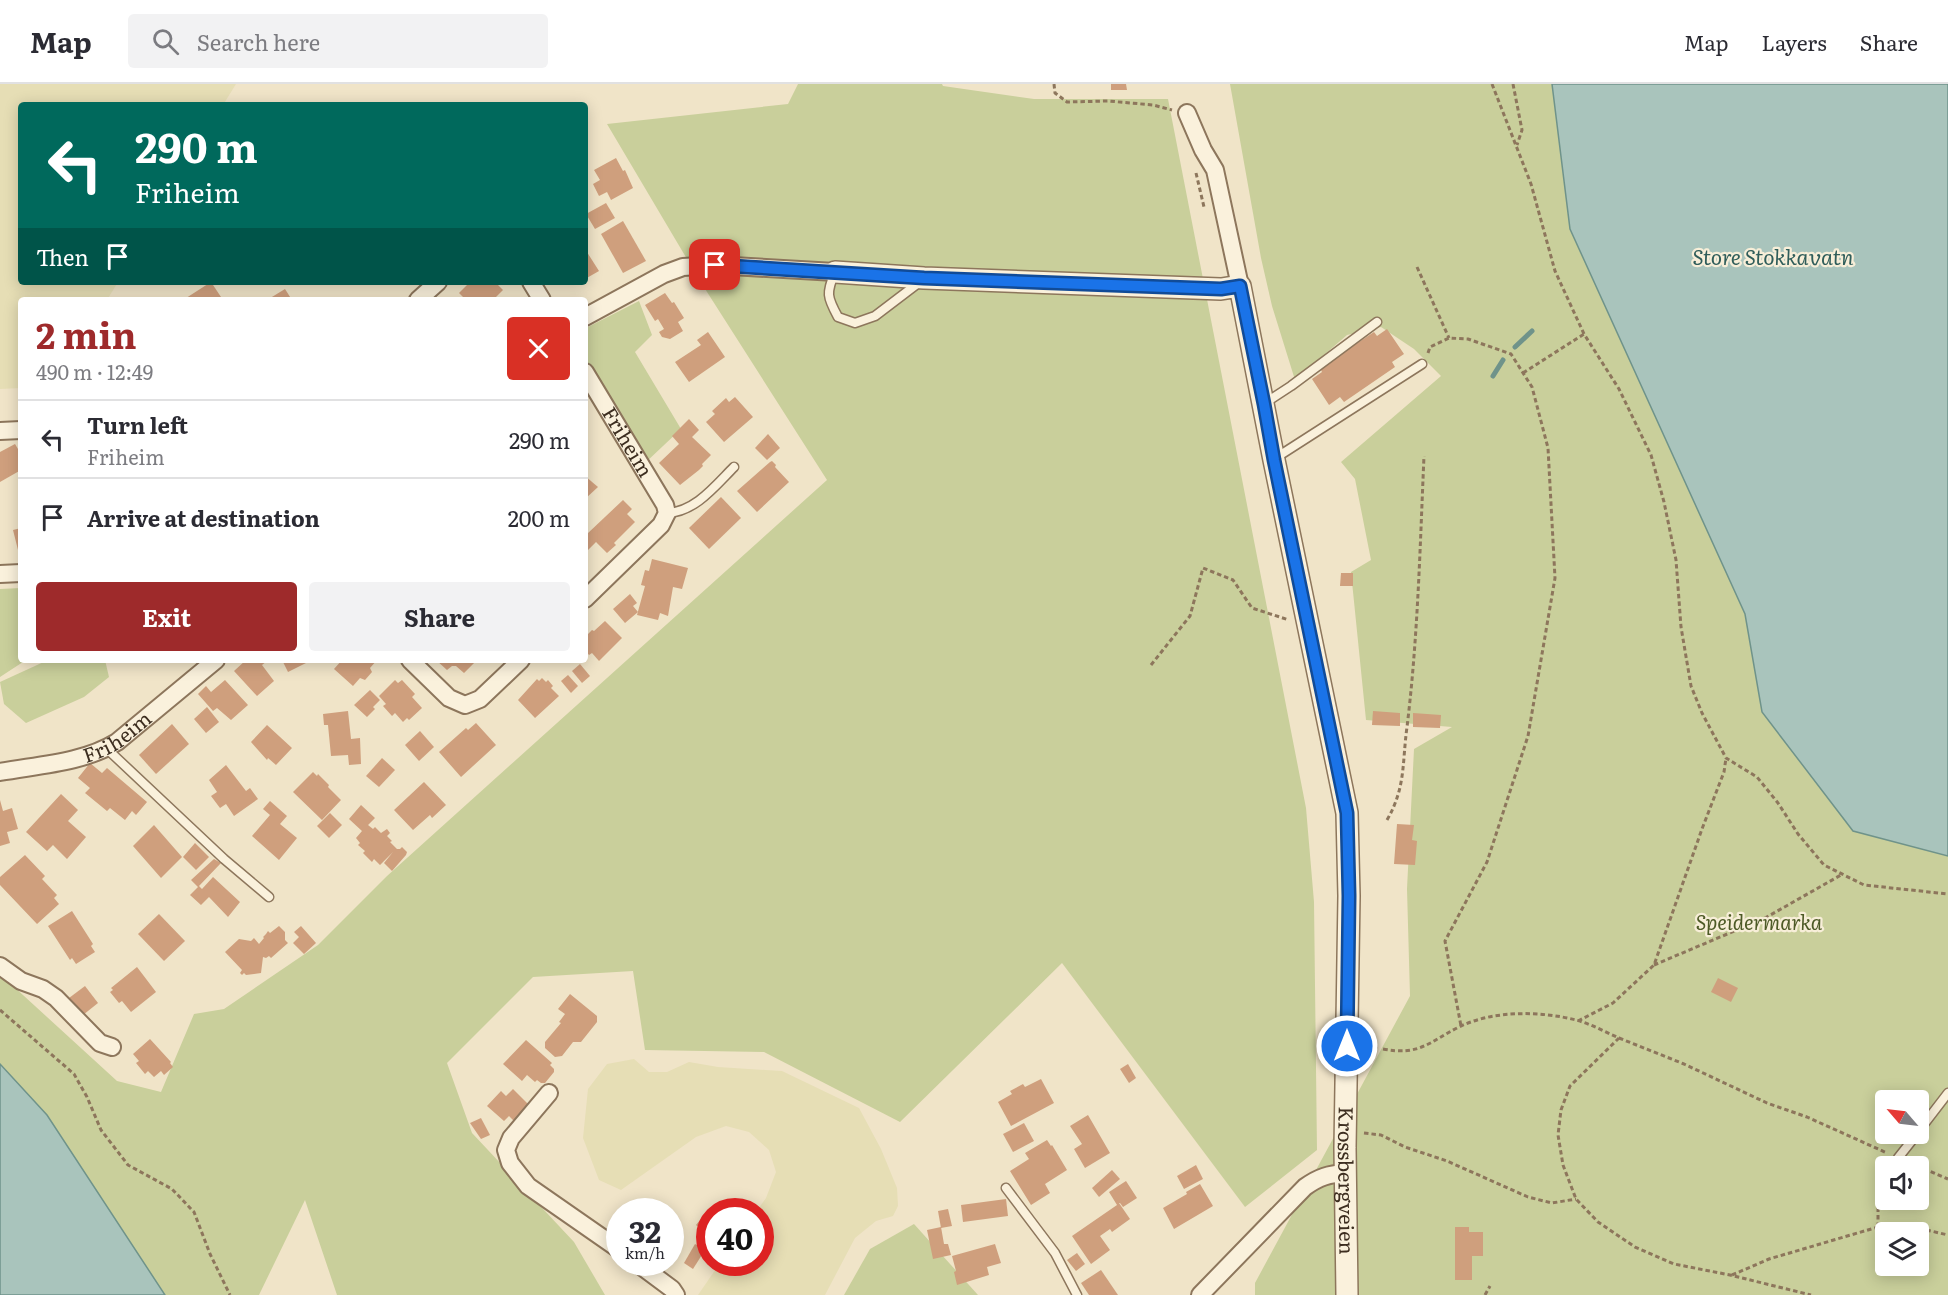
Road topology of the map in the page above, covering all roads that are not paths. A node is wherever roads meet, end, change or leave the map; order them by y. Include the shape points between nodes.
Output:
1 (1187, 113) road end
2 (835, 272) junction
3 (924, 278) junction
4 (435, 285) edge
5 (1240, 286) junction
6 (421, 297) edge
7 (588, 315) edge
8 (1377, 322) dead end
9 (1422, 364) road end
10 (588, 377) edge
11 (1264, 404) junction
12 (18, 430) edge
13 (0, 431) edge
14 (1274, 460) junction
15 (734, 467) dead end
16 (667, 513) junction
17 (18, 573) edge
18 (0, 574) edge
19 (588, 596) edge
20 (212, 663) edge
21 (413, 663) edge
22 (518, 663) edge
23 (106, 748) junction
24 (0, 772) edge
25 (269, 897) dead end
26 (0, 966) edge
27 (1347, 1046) junction
28 (112, 1047) dead end
29 (1372, 1047) road end
30 (549, 1093) dead end
31 (1948, 1093) edge
32 (1929, 1118) edge
33 (1909, 1144) edge
34 (1900, 1156) edge
35 (1345, 1173) junction
36 (1006, 1188) dead end
37 (606, 1240) edge
38 (654, 1276) edge
39 (676, 1295) edge
40 (1077, 1295) edge
41 (1200, 1295) edge
42 (1347, 1295) edge

1 - 5 street, Krossbergveien via 1215,170
2 - 3 street
2 - 3 lane via 828,288 830,303 838,317 855,323 875,316
2 - 7 street via 715,265 683,267
3 - 5 street via 1221,289
4 - 6 street
5 - 11 street, Krossbergveien
8 - 11 lane
9 - 14 lane
10 - 16 street, Friheim
11 - 14 street, Krossbergveien
12 - 13 street
14 - 27 street, Krossbergveien via 1297,619 1347,813
15 - 16 lane via 698,502 677,513
16 - 19 street via 661,525
17 - 18 street
20 - 23 street, Friheim
21 - 22 street via 449,698 465,705 480,699
23 - 24 street, Friheim via 54,763
23 - 25 lane
26 - 28 street via 56,998 100,1043
27 - 29 lane
27 - 35 street, Krossbergveien
30 - 37 street via 511,1138 506,1150 510,1163 528,1186
31 - 32 lane
33 - 34 lane
35 - 41 street via 1329,1174 1305,1187
35 - 42 street, Krossbergveien
36 - 40 lane via 1055,1253
38 - 39 street

